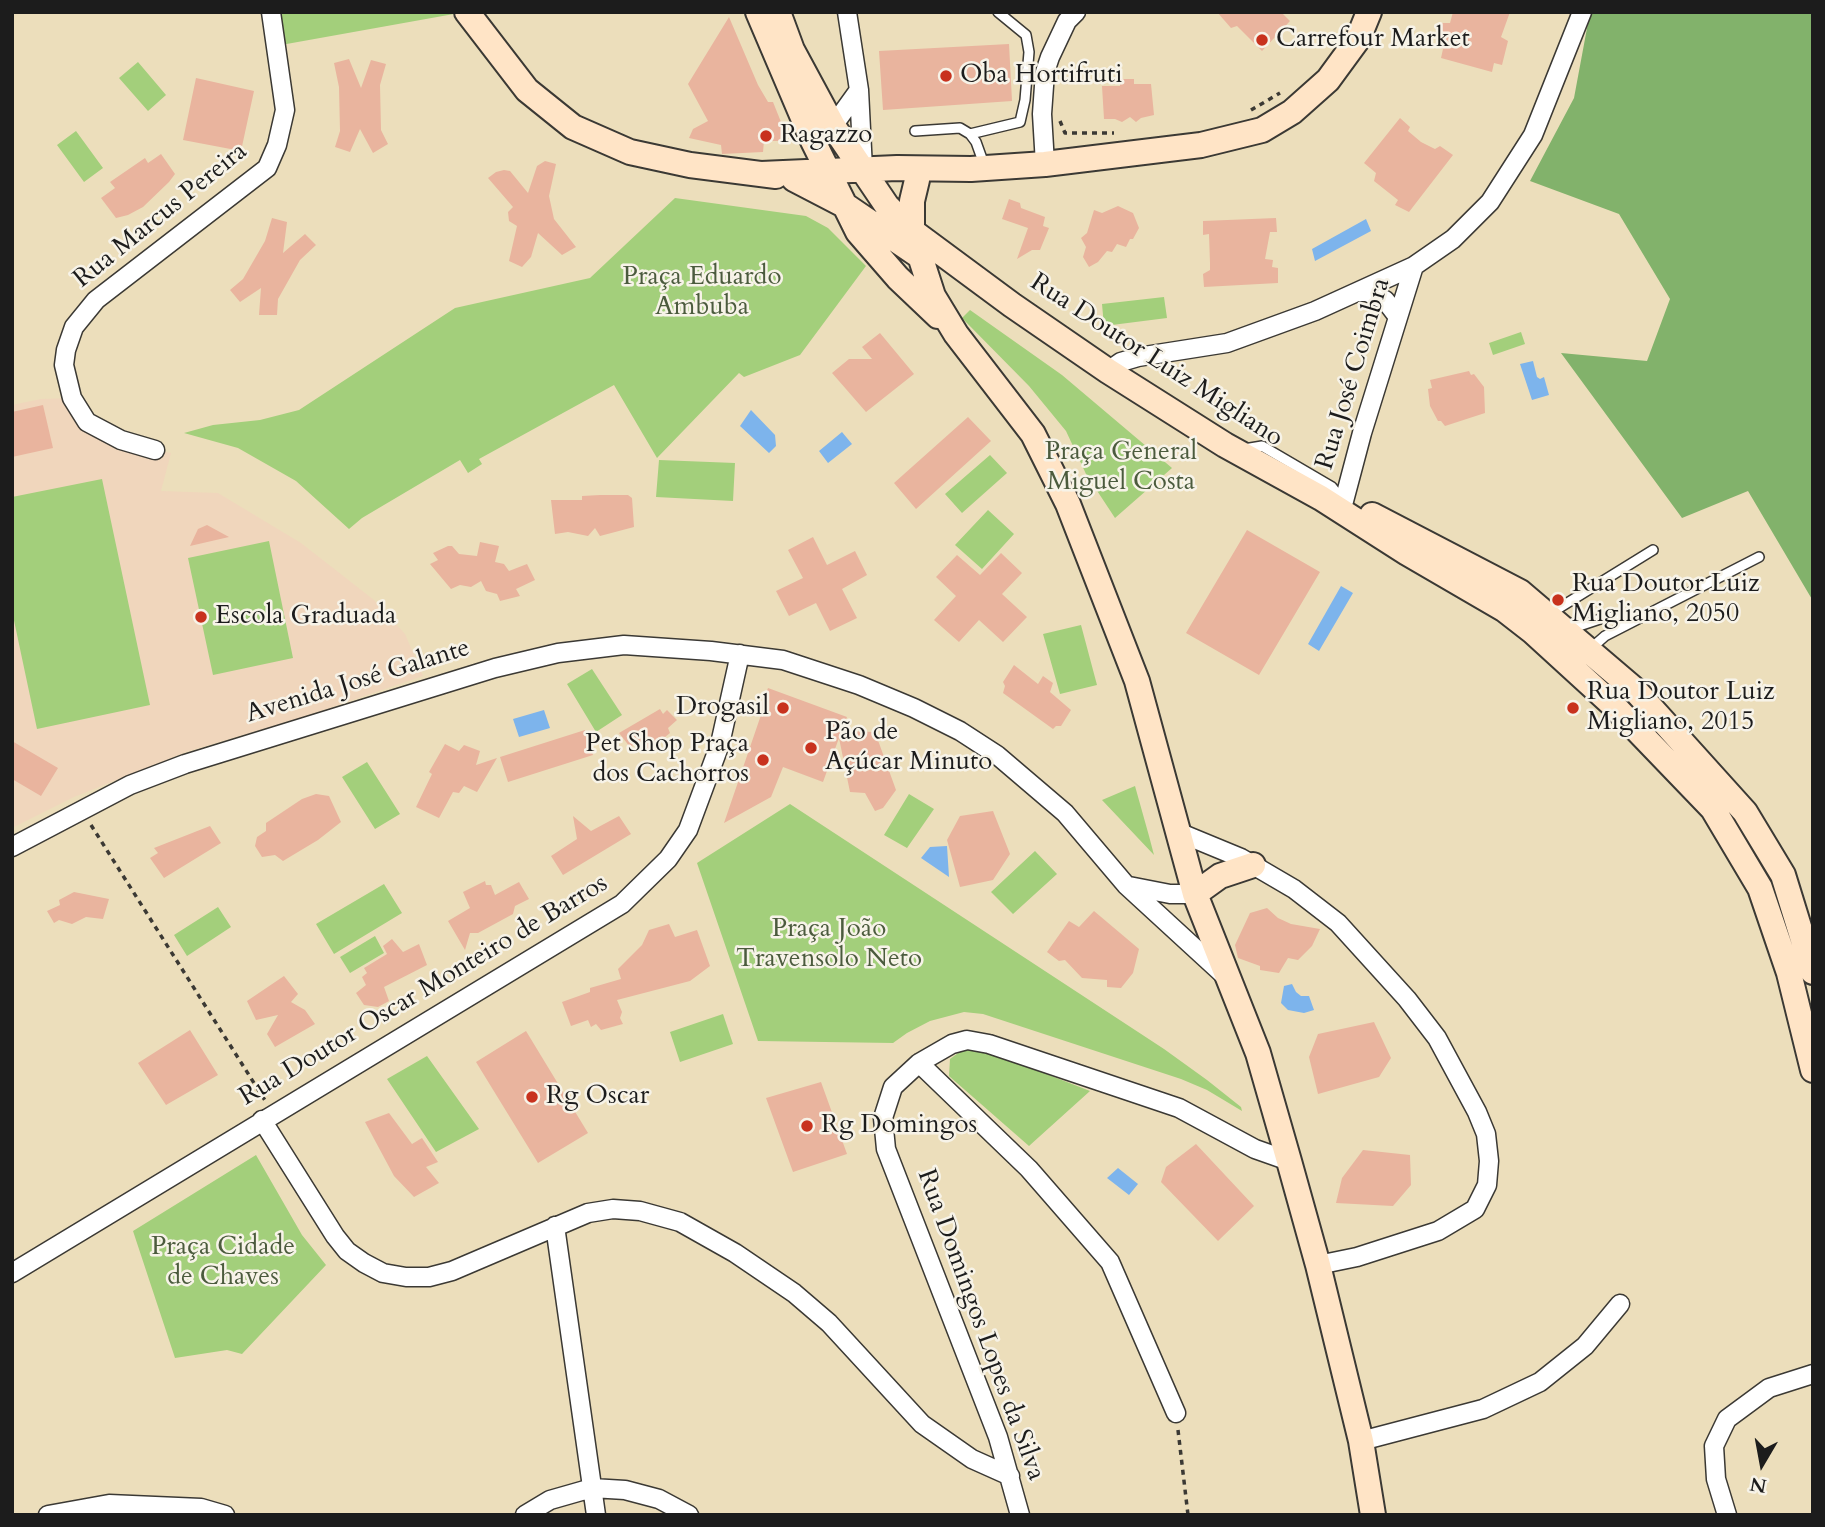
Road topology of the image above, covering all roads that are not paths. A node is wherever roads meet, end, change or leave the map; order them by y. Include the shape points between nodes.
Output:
1 (271, 12) edge
2 (467, 12) edge
3 (758, 12) edge
4 (778, 12) edge
5 (847, 12) edge
6 (998, 12) edge
7 (1076, 12) edge
8 (1369, 12) edge
9 (1582, 12) edge
10 (859, 90) junction
11 (833, 126) junction
12 (915, 131) dead end
13 (970, 134) junction
14 (813, 141) junction
15 (1045, 164) junction
16 (978, 168) junction
17 (791, 176) junction
18 (868, 177) junction
19 (917, 180) junction
20 (837, 188) junction
21 (912, 231) junction
22 (922, 259) junction
23 (1414, 265) junction
24 (962, 270) junction
25 (1357, 292) junction
26 (1398, 317) junction
27 (956, 334) junction
28 (1108, 371) junction
29 (155, 450) dead end
30 (1335, 505) junction
31 (1653, 550) dead end
32 (1759, 558) dead end
33 (1639, 618) junction
34 (1557, 622) junction
35 (1589, 650) junction
36 (740, 654) junction
37 (1178, 832) junction
38 (12, 847) edge
39 (1253, 865) junction
40 (1126, 885) junction
41 (1195, 894) junction
42 (1813, 972) edge
43 (1227, 978) junction
44 (1812, 1062) edge
45 (919, 1063) junction
46 (268, 1117) junction
47 (1289, 1161) junction
48 (555, 1226) junction
49 (1318, 1265) junction
50 (12, 1273) edge
51 (1620, 1304) dead end
52 (1811, 1374) edge
53 (1176, 1413) road end
54 (1361, 1441) junction
55 (1010, 1476) junction
56 (593, 1488) junction
57 (201, 1512) edge
58 (48, 1515) edge
59 (225, 1515) edge
60 (525, 1515) edge
61 (596, 1515) edge
62 (689, 1515) edge
63 (1020, 1515) edge
64 (1373, 1515) edge
65 (1727, 1515) edge

1 - 29 street, Rua Marcus Pereira via 285,110 278,145 267,168 96,300 69,339 64,365 80,414 99,430
2 - 17 main road via 527,90 573,127 630,152 690,165
3 - 14 main road
4 - 11 main road, Rua Doutor Luiz Migliano via 792,50
5 - 10 street
6 - 13 lane via 1026,35 1029,52 1020,122
7 - 15 street via 1067,21 1045,72
8 - 15 main road via 1358,39 1328,80 1262,131 1201,145
9 - 23 street, Rua José Coimbra via 1533,135 1490,202 1453,239
10 - 11 street
10 - 18 street
11 - 14 main road
11 - 18 main road, Rua Doutor Luiz Migliano
12 - 13 lane via 960,128
13 - 16 lane via 976,142
14 - 17 main road
14 - 20 main road
15 - 16 main road
16 - 18 main road
16 - 19 main road
17 - 20 main road, Rua Doutor Luiz Migliano
17 - 20 main road
18 - 19 main road
18 - 20 main road
18 - 21 main road, Rua Doutor Luiz Migliano via 887,206
19 - 21 main road
20 - 22 main road, Rua Doutor Luiz Migliano
20 - 27 main road via 858,232
21 - 22 main road
21 - 24 main road, Rua Doutor Luiz Migliano
22 - 24 main road, Rua Doutor Luiz Migliano
22 - 27 main road via 933,296
23 - 25 street
23 - 26 street, Rua José Coimbra
24 - 28 main road, Rua Doutor Luiz Migliano
25 - 26 street via 1385,300
25 - 28 street via 1227,343 1139,357
26 - 30 street, Rua José Coimbra
27 - 37 main road via 1033,434 1068,504 1137,681
28 - 30 main road, Rua Doutor Luiz Migliano via 1234,450
30 - 34 main road, Rua Doutor Luiz Migliano via 1421,539 1520,592
30 - 44 main road, Rua Doutor Luiz Migliano via 1523,624 1613,705 1713,809 1759,888 1789,973
31 - 34 lane
32 - 33 lane
33 - 34 lane
33 - 35 lane
34 - 35 main road, Rua Doutor Luiz Migliano
35 - 42 main road, Rua Doutor Luiz Migliano via 1635,690 1745,813 1783,875
36 - 38 street, Avenida José Galante via 624,645 558,653 495,668 185,764 130,785
36 - 40 street, Avenida José Galante via 783,660 859,685 960,731 998,755 1065,813
36 - 46 street, Rua Doutor Oscar Monteiro de Barros via 720,744 693,819 668,859 647,881 622,904
37 - 39 street
37 - 41 main road
39 - 41 main road via 1220,876
39 - 49 street via 1338,923 1399,990 1437,1038 1486,1134 1487,1185 1475,1209 1438,1231
40 - 41 street
40 - 43 street, Avenida José Galante
41 - 43 main road
43 - 47 main road via 1258,1053
45 - 47 street, Rua Domingos Lopes da Silva via 952,1044 967,1040 989,1044 1180,1108 1255,1149
45 - 53 street via 1029,1169 1110,1262
45 - 55 street, Rua Domingos Lopes da Silva via 893,1087 887,1102 883,1118 886,1149
46 - 48 street via 335,1236 347,1251 383,1273 429,1277 452,1271
46 - 50 street, Rua Doutor Oscar Monteiro de Barros
47 - 49 main road
48 - 55 street via 588,1213 626,1210 657,1214 707,1235 816,1312 922,1424 972,1459
48 - 56 street
49 - 54 main road
51 - 54 street via 1585,1346 1539,1382 1483,1409
52 - 65 street via 1769,1388 1727,1419 1714,1446 1716,1479
54 - 64 main road
55 - 63 street, Rua Domingos Lopes da Silva
56 - 60 street via 550,1500
56 - 61 street
56 - 62 street via 659,1499
57 - 58 street via 109,1504
57 - 59 street

